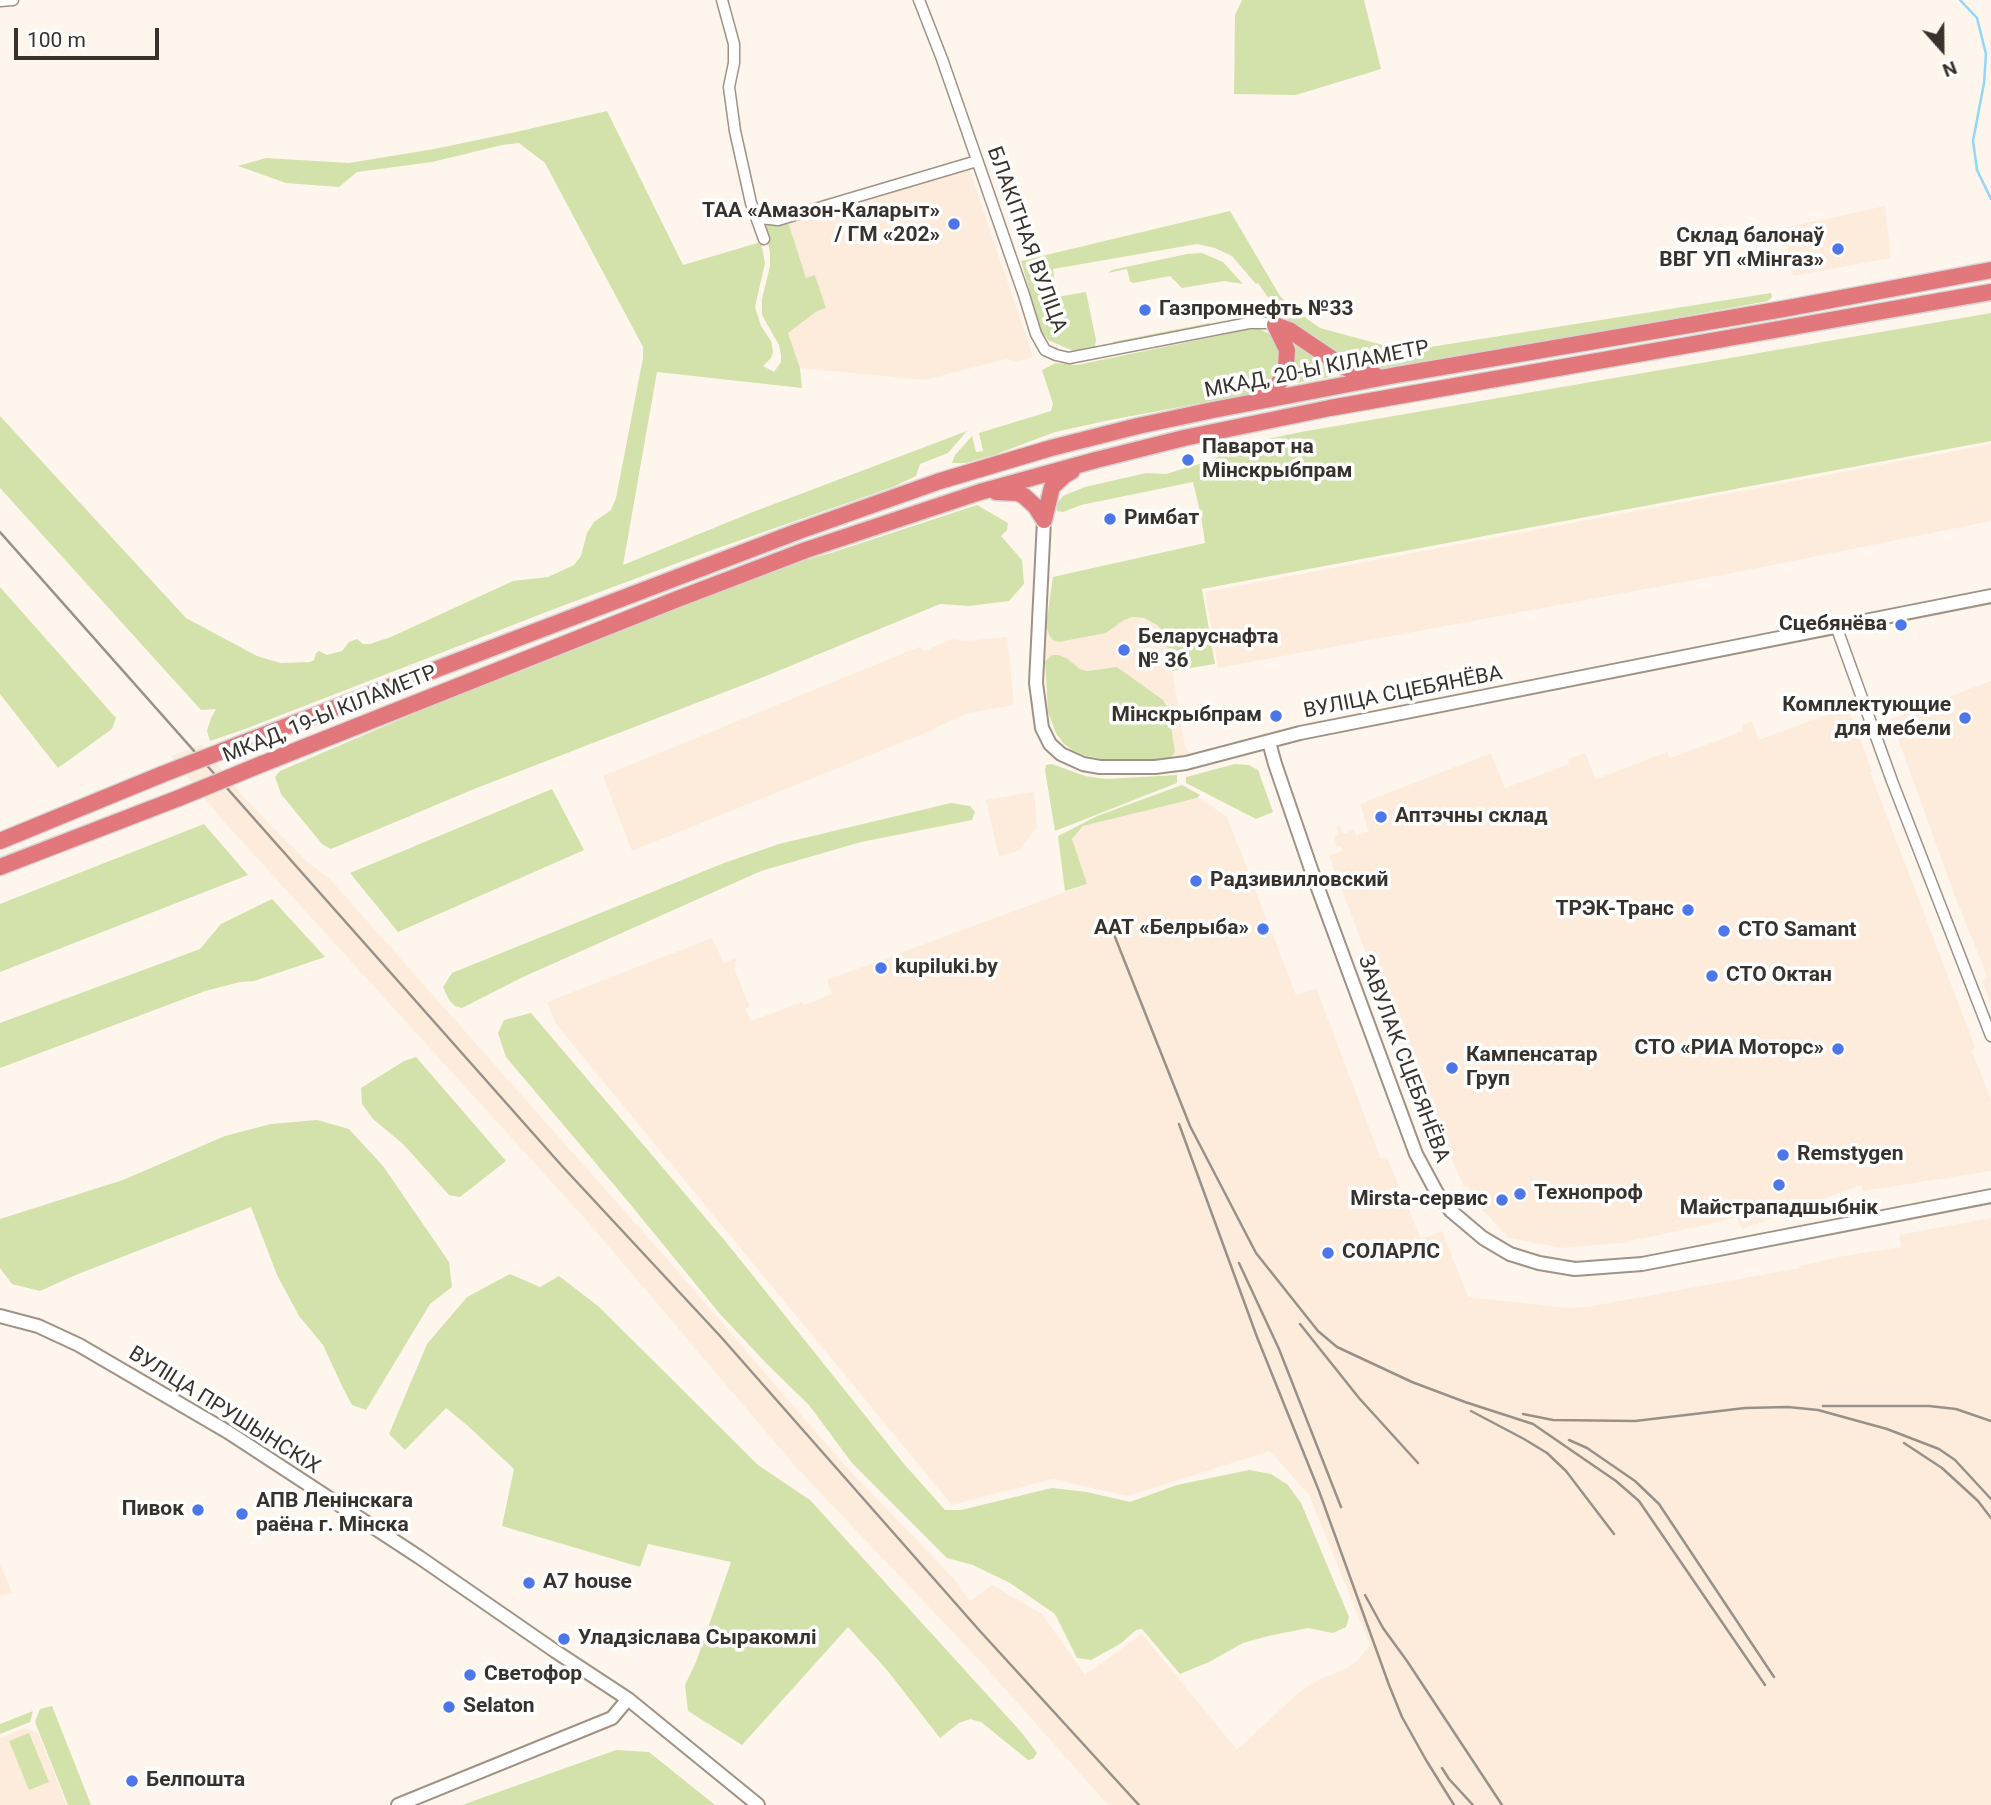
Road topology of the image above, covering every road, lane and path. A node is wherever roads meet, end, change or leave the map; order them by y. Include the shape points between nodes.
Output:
1 (13, 0) edge
2 (722, 0) edge
3 (919, 0) edge
4 (0, 1) edge
5 (976, 161) junction
6 (754, 212) junction
7 (764, 239) dead end
8 (1991, 270) edge
9 (1991, 292) edge
10 (1275, 325) junction
11 (1396, 375) junction
12 (1251, 404) junction
13 (1096, 460) junction
14 (980, 492) junction
15 (1044, 520) junction
16 (668, 579) joint
17 (1991, 596) edge
18 (676, 600) joint
19 (1836, 626) junction
20 (1269, 742) junction
21 (0, 841) edge
22 (0, 867) edge
23 (1991, 1035) edge
24 (1991, 1196) edge
25 (0, 1316) edge
26 (628, 1699) junction
27 (398, 1805) edge
28 (758, 1805) edge

1 - 4 street
2 - 6 street via 734,44 729,88 735,131
3 - 5 street, БЛАКІТНАЯ ВУЛІЦА
5 - 6 street via 778,220 760,218
5 - 10 street, БЛАКІТНАЯ ВУЛІЦА via 1035,334 1045,350 1069,358 1249,323
6 - 7 street
8 - 11 highway, МКАД, 20-Ы КІЛАМЕТР
9 - 13 highway, МКАД, 20-Ы КІЛАМЕТР via 1330,408
10 - 11 highway via 1360,374
10 - 12 highway via 1287,350 1286,367 1278,387
11 - 12 highway, МКАД, 20-Ы КІЛАМЕТР
12 - 16 highway, МКАД, 20-Ы КІЛАМЕТР via 1138,426 1014,459 889,498
13 - 14 highway, МКАД, 20-Ы КІЛАМЕТР
13 - 15 highway via 1057,481
14 - 15 highway via 1018,493
14 - 18 highway, МКАД, 20-Ы КІЛАМЕТР via 806,550
15 - 20 street, ВУЛІЦА СЦЕБЯНЁВА via 1036,683 1042,728 1050,744 1083,764 1131,768 1186,763
16 - 21 highway, МКАД, 19-Ы КІЛАМЕТР, bridge
17 - 19 street, ВУЛІЦА СЦЕБЯНЁВА
18 - 22 highway, МКАД, 19-Ы КІЛАМЕТР, bridge
19 - 20 street, ВУЛІЦА СЦЕБЯНЁВА
19 - 23 street
20 - 24 street, ЗАВУЛАК СЦЕБЯНЁВА via 1416,1154 1451,1211 1483,1238 1510,1254 1574,1269 1642,1264
25 - 26 street, ВУЛІЦА ПРУШЫНСКІХ via 38,1326 79,1345 192,1410
26 - 27 street via 612,1718
26 - 28 street, ВУЛІЦА ПРУШЫНСКІХ

